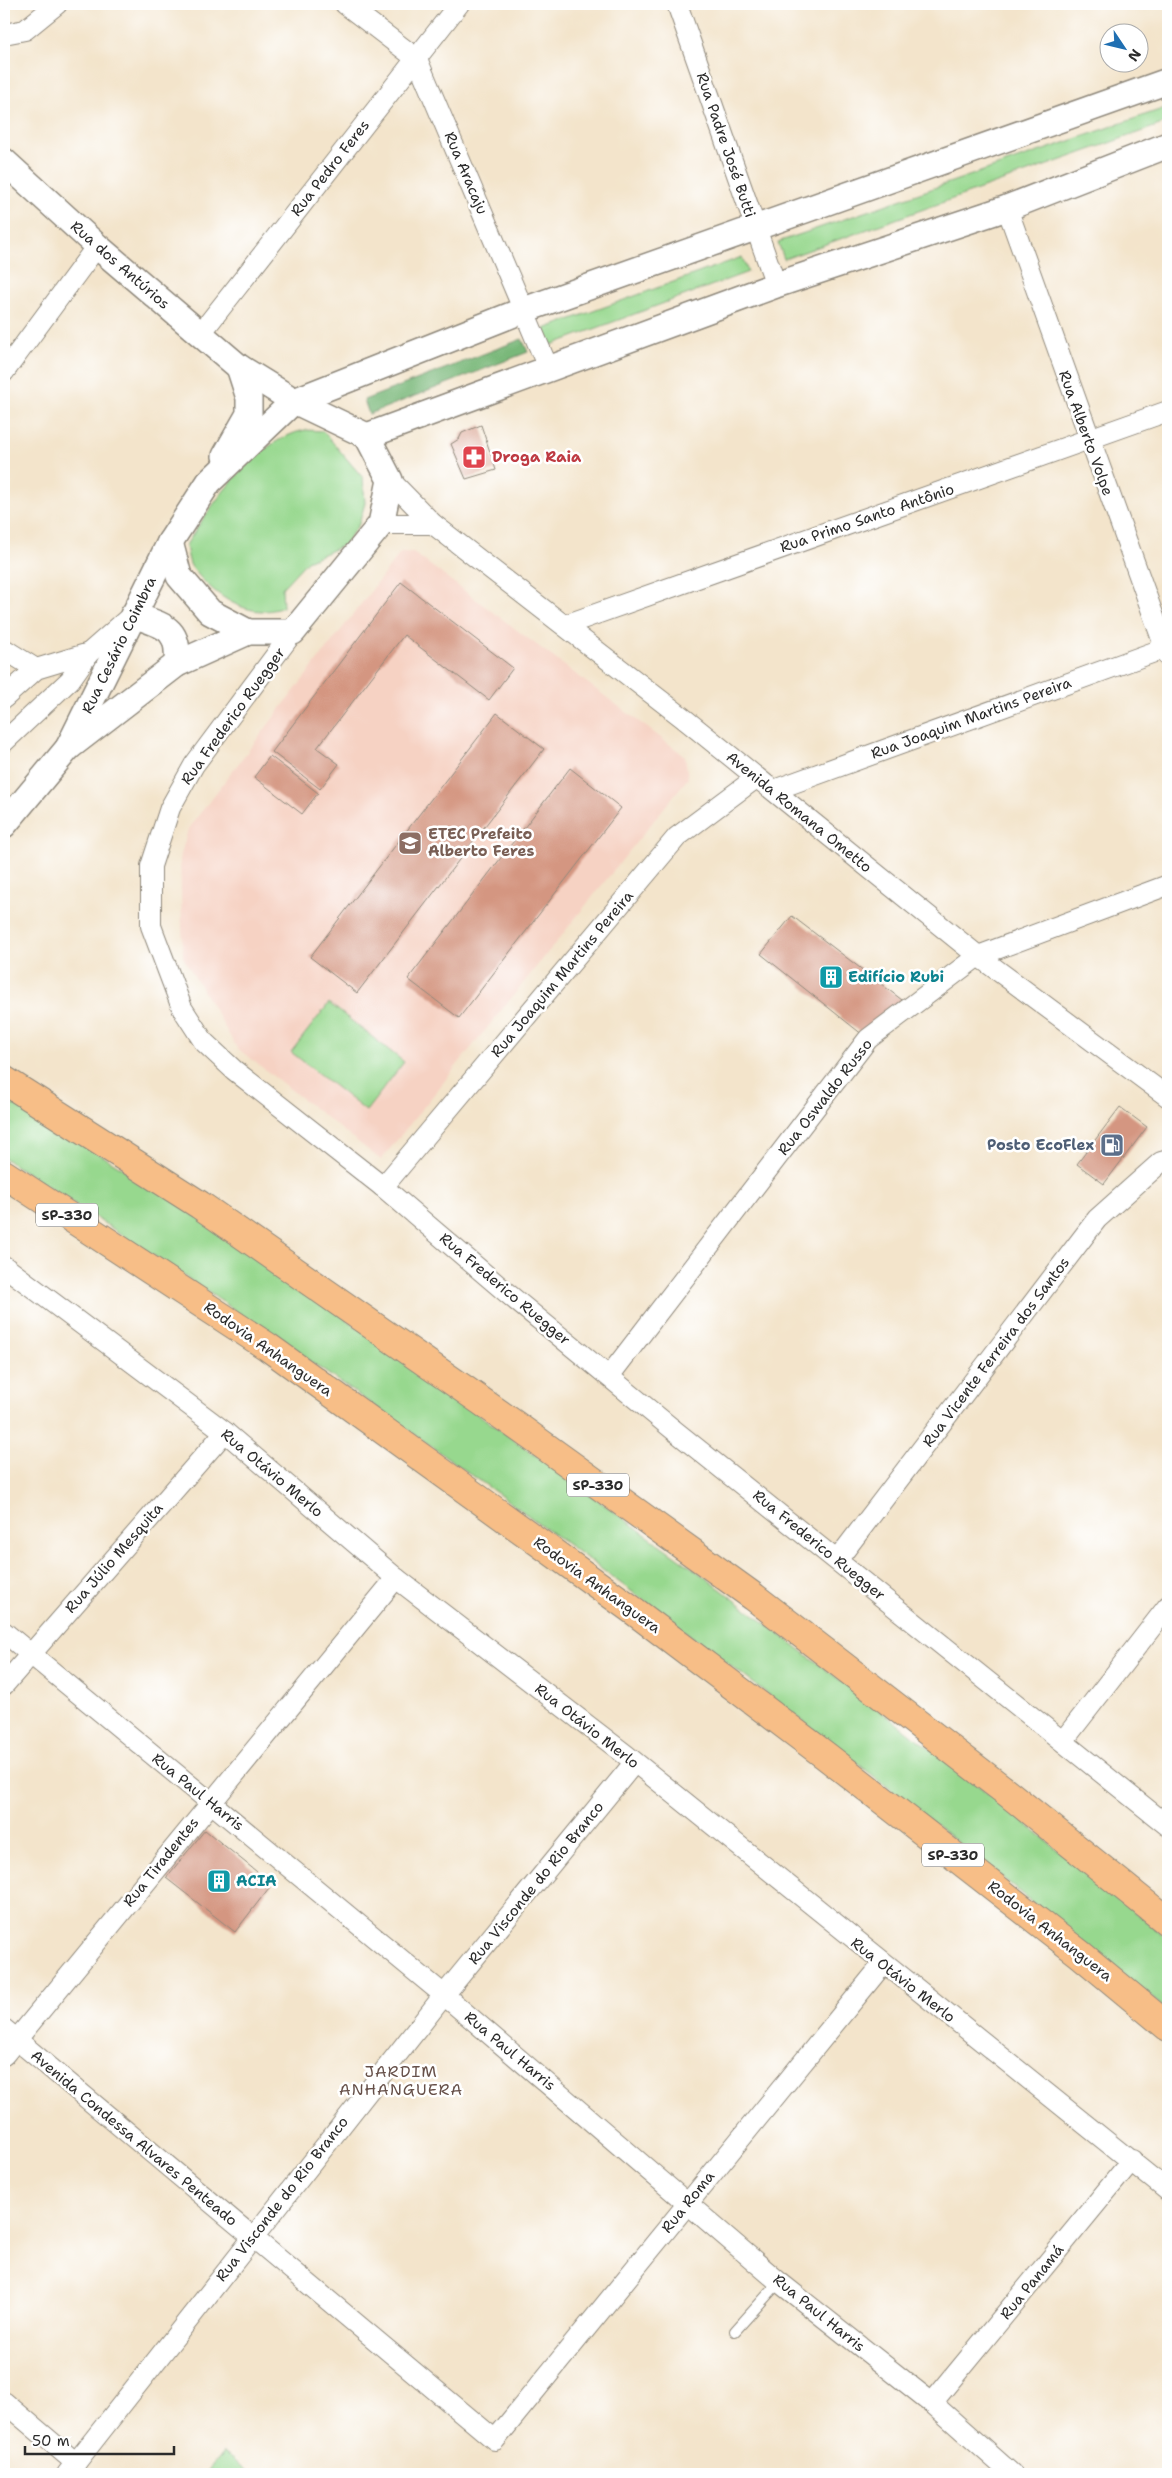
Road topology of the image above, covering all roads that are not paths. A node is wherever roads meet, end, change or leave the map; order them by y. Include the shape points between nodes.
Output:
1 (56, 4) edge
2 (345, 4) edge
3 (459, 4) edge
4 (677, 4) edge
5 (4, 34) edge
6 (417, 59) junction
7 (1168, 81) edge
8 (1168, 145) edge
9 (4, 161) edge
10 (1007, 208) junction
11 (755, 228) junction
12 (97, 246) junction
13 (776, 285) junction
14 (524, 310) junction
15 (201, 333) junction
16 (239, 367) junction
17 (548, 370) junction
18 (4, 372) edge
19 (294, 401) junction
20 (1168, 411) edge
21 (368, 436) junction
22 (1088, 440) junction
23 (390, 480) junction
24 (209, 482) junction
25 (381, 524) junction
26 (433, 524) junction
27 (170, 542) junction
28 (132, 615) junction
29 (565, 624) junction
30 (248, 632) junction
31 (294, 632) junction
32 (4, 649) edge
33 (1167, 650) edge
34 (89, 652) junction
35 (178, 664) junction
36 (36, 669) junction
37 (4, 698) edge
38 (4, 742) edge
39 (68, 748) junction
40 (756, 778) junction
41 (774, 790) junction
42 (4, 825) edge
43 (1168, 885) edge
44 (978, 956) junction
45 (4, 1080) edge
46 (1168, 1098) edge
47 (1168, 1160) edge
48 (4, 1174) edge
49 (383, 1187) junction
50 (4, 1266) edge
51 (610, 1375) junction
52 (225, 1432) junction
53 (838, 1559) junction
54 (396, 1578) junction
55 (1168, 1606) edge
56 (4, 1632) edge
57 (30, 1654) junction
58 (4, 1685) edge
59 (1063, 1741) junction
60 (634, 1763) junction
61 (210, 1801) junction
62 (1168, 1826) edge
63 (1168, 1922) edge
64 (1080, 1954) junction
65 (883, 1964) junction
66 (444, 1994) junction
67 (1168, 2027) edge
68 (10, 2034) edge
69 (1168, 2035) edge
70 (4, 2055) edge
71 (1132, 2160) junction
72 (1168, 2191) edge
73 (688, 2202) junction
74 (252, 2236) junction
75 (779, 2282) junction
76 (735, 2331) dead end
77 (4, 2402) edge
78 (932, 2403) junction
79 (494, 2440) joint
80 (71, 2469) edge
81 (1012, 2474) edge

1 - 5 street via 25,30
2 - 6 street, Rua Aracaju
3 - 6 street, Rua Pedro Feres
4 - 11 street, Rua Padre José Butti
6 - 14 street, Rua Aracaju
6 - 15 street, Rua Pedro Feres
7 - 11 street
8 - 10 street
9 - 12 street, Rua dos Antúrios
10 - 13 street
10 - 22 street, Rua Alberto Volpe
11 - 13 street, Rua Padre José Butti
11 - 14 street
12 - 15 street, Rua dos Antúrios
12 - 18 street
13 - 17 street
14 - 17 street, Rua Aracaju
14 - 19 street
15 - 16 street, Rua dos Antúrios
16 - 19 street, Rua dos Antúrios
16 - 24 street, Rua dos Antúrios via 250,398 249,414
17 - 21 street
19 - 21 street, Rua dos Antúrios
19 - 24 street
20 - 22 street, Rua Primo Santo Antônio
21 - 23 street
22 - 29 street, Rua Primo Santo Antônio
22 - 33 street, Rua Alberto Volpe
23 - 25 street
23 - 26 street, Avenida Romana Ometto
24 - 27 street, Rua Cesário Coimbra
25 - 26 street
25 - 31 street
26 - 29 street, Avenida Romana Ometto
27 - 28 street, Rua Cesário Coimbra
27 - 30 street via 179,576 210,612
28 - 34 street
28 - 35 street via 162,625 175,635
28 - 39 street, Rua Cesário Coimbra
29 - 40 street, Avenida Romana Ometto
30 - 31 street
30 - 35 street
31 - 49 street, Rua Frederico Ruegger via 194,765 170,808 151,866 151,926 182,1008 204,1042 234,1070
32 - 36 street
33 - 41 street, Rua Joaquim Martins Pereira
34 - 36 street
34 - 38 street via 70,680
35 - 39 street
36 - 37 street
39 - 42 street
40 - 41 street, Avenida Romana Ometto
40 - 49 street, Rua Joaquim Martins Pereira via 677,837
41 - 44 street, Avenida Romana Ometto
43 - 44 street, Rua Oswaldo Russo
44 - 46 street, Avenida Romana Ometto
44 - 51 street, Rua Oswaldo Russo via 868,1039
45 - 63 highway, SP-330 via 200,1204 522,1430 761,1603
47 - 53 street, Rua Vicente Ferreira dos Santos via 1161,1162 1097,1219
48 - 64 highway, Rodovia Anhanguera / SP-330 via 268,1347 634,1611
49 - 51 street, Rua Frederico Ruegger via 507,1293
50 - 52 street, Rua Otávio Merlo
51 - 53 street, Rua Frederico Ruegger via 675,1431
52 - 54 street, Rua Otávio Merlo
52 - 57 street, Rua Júlio Mesquita
53 - 59 street, Rua Frederico Ruegger
54 - 60 street, Rua Otávio Merlo
54 - 61 street, Rua Tiradentes
55 - 59 street
56 - 57 street, Rua Paul Harris
57 - 58 street, Rua Júlio Mesquita
57 - 61 street, Rua Paul Harris
59 - 62 street, Rua Frederico Ruegger
60 - 65 street, Rua Otávio Merlo
60 - 66 street, Rua Visconde do Rio Branco
61 - 66 street, Rua Paul Harris
61 - 68 street, Rua Tiradentes
64 - 67 highway, Rodovia Anhanguera / SP-330
64 - 69 highway
65 - 71 street, Rua Otávio Merlo
65 - 73 street, Rua Roma
66 - 73 street, Rua Paul Harris
66 - 74 street, Rua Visconde do Rio Branco
68 - 70 street, Rua Tiradentes
68 - 74 street, Avenida Condessa Alvares Penteado
71 - 72 street, Rua Otávio Merlo
71 - 78 street, Rua Panamá
73 - 75 street, Rua Paul Harris
73 - 79 street, Rua Roma
74 - 79 street, Avenida Condessa Alvares Penteado
74 - 80 street, Rua Visconde do Rio Branco
75 - 76 lane
75 - 78 street, Rua Paul Harris
77 - 80 street
78 - 81 street, Rua Paul Harris

